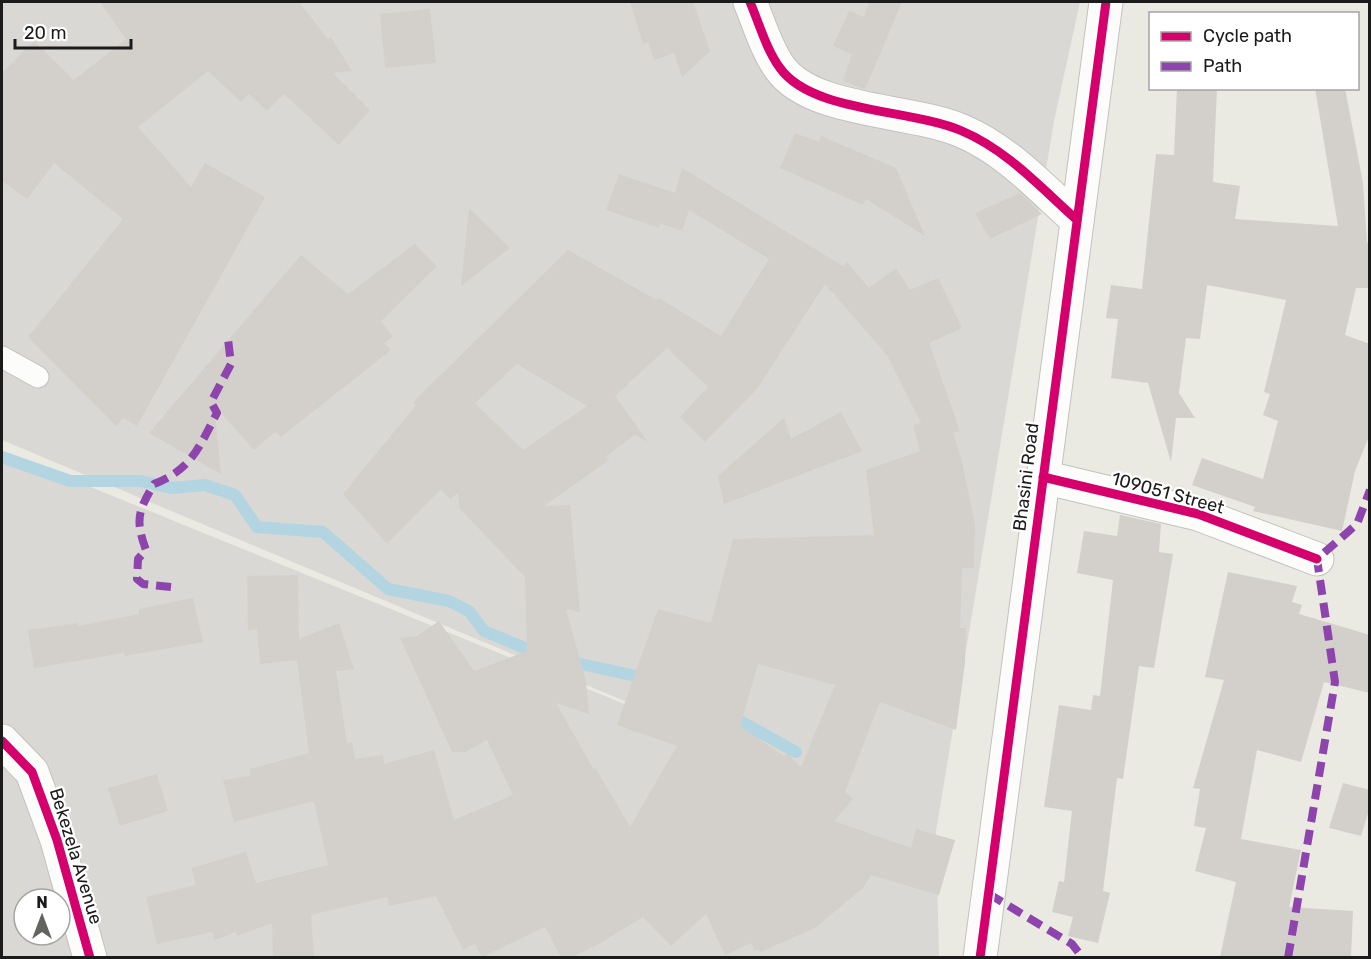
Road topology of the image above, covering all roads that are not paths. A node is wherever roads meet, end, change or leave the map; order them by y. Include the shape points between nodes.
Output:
1 (750, 2) edge
2 (1106, 2) edge
3 (1077, 220) junction
4 (2, 357) edge
5 (38, 377) dead end
6 (1043, 477) junction
7 (1317, 559) dead end
8 (2, 741) edge
9 (90, 957) edge
10 (980, 957) edge

1 - 3 street via 770,50 791,80 806,90 961,130 1007,158
2 - 3 street, Bhasini Road
3 - 6 street, Bhasini Road
4 - 5 lane
6 - 7 street, 109051 Street via 1198,514
6 - 10 street, Bhasini Road
8 - 9 street, Bekezela Avenue via 32,772 57,840

